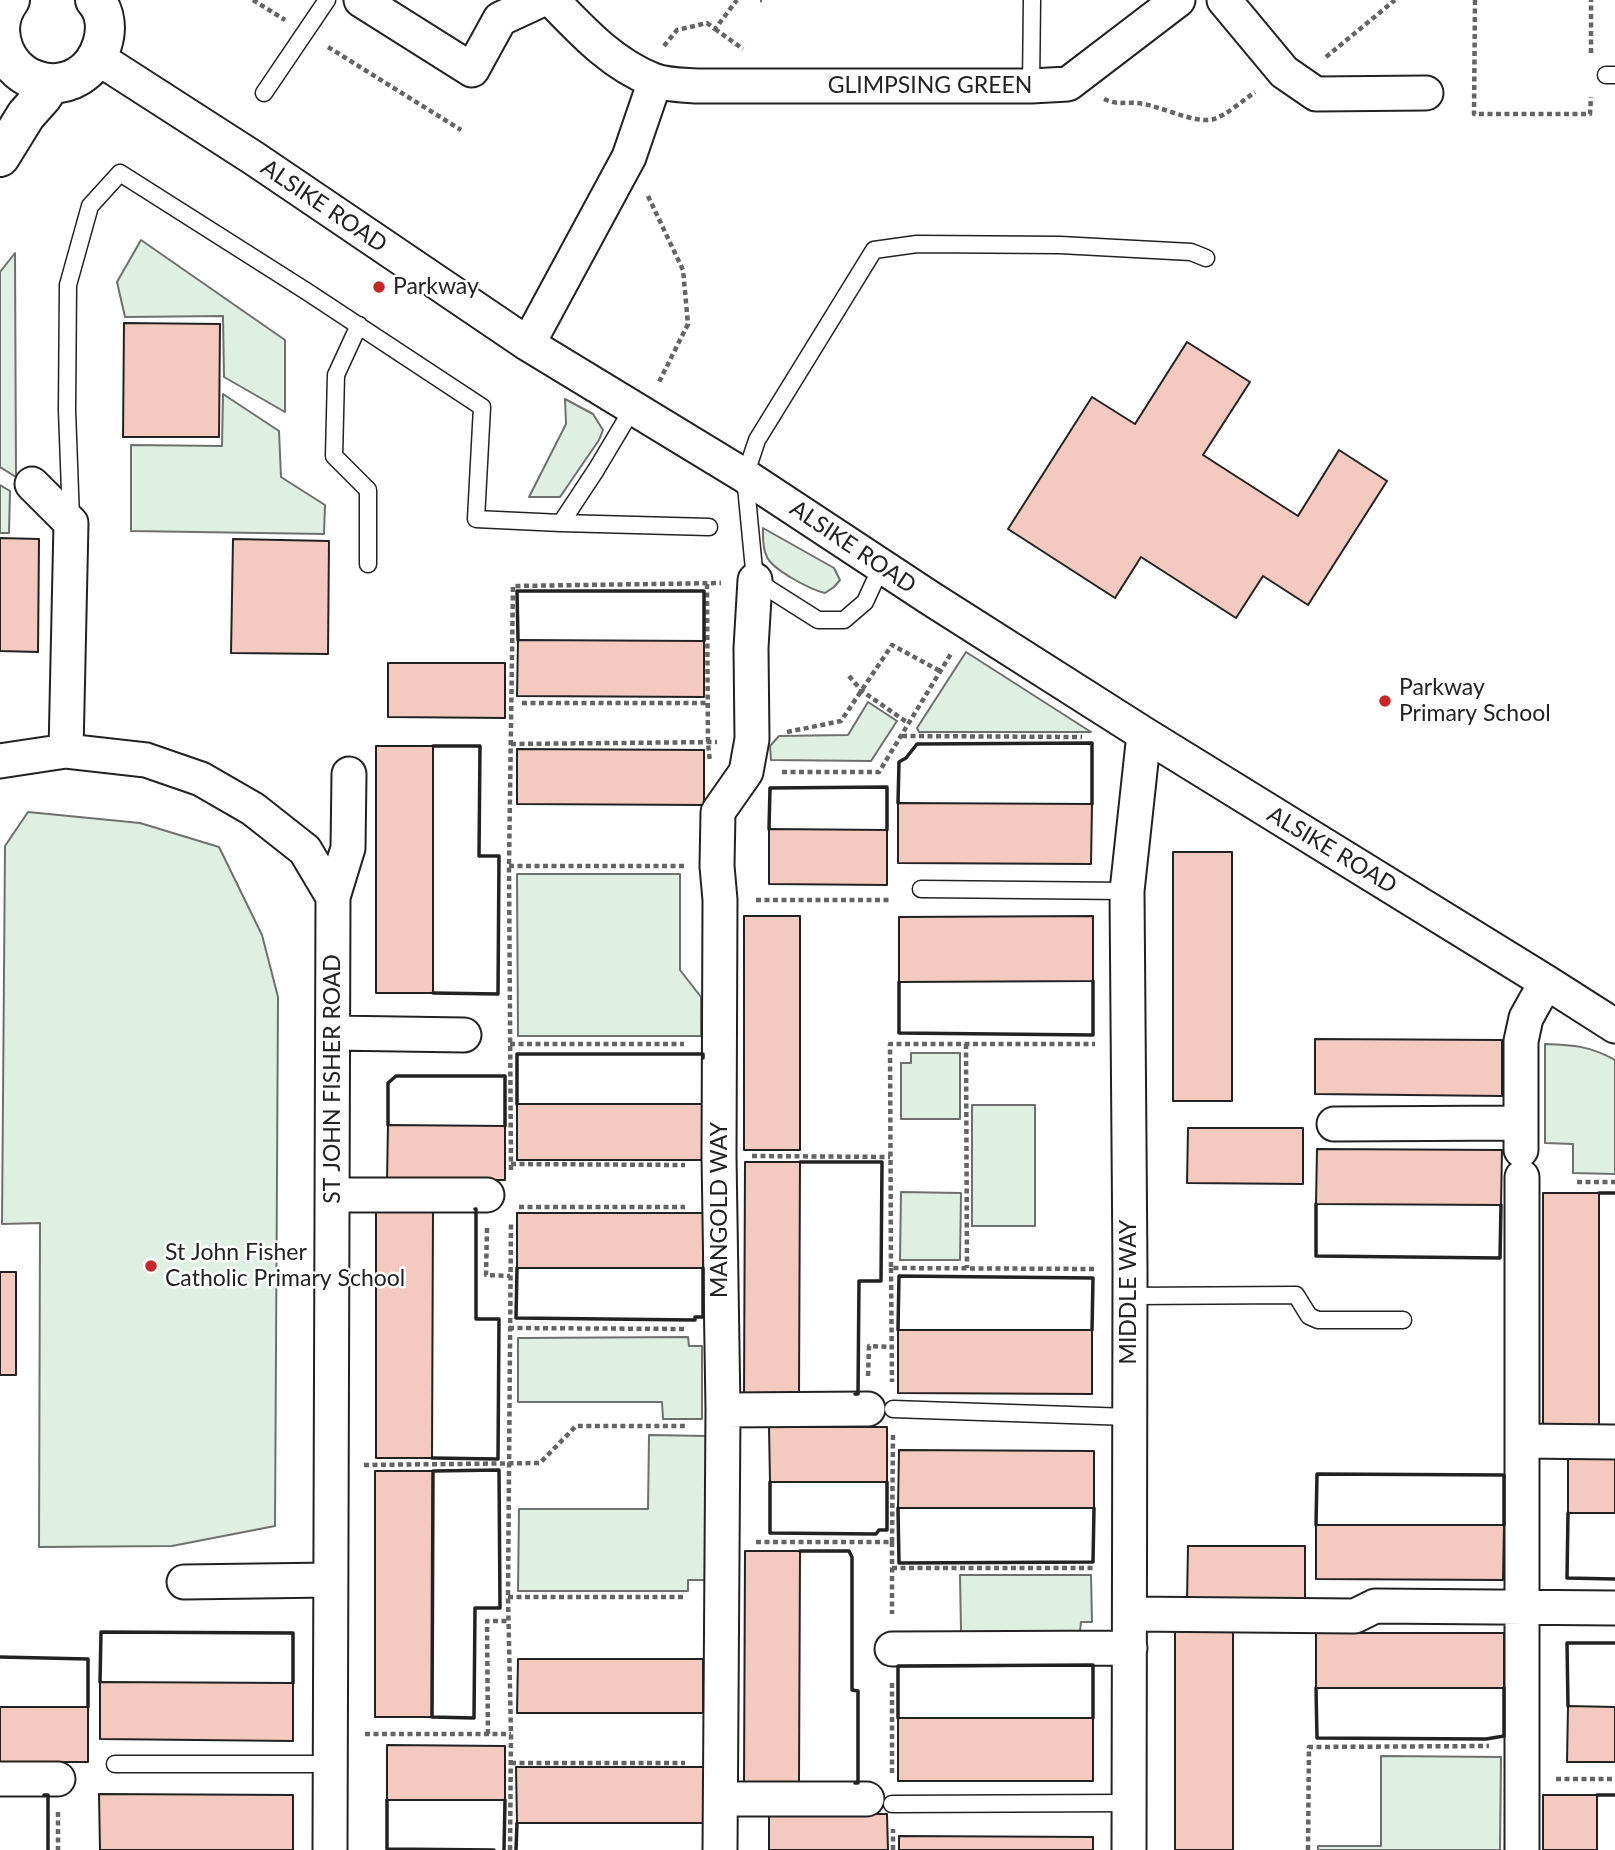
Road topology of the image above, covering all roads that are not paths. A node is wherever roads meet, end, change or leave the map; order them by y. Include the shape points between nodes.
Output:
1 (10, 0) edge
2 (327, 0) edge
3 (361, 0) edge
4 (541, 0) edge
5 (552, 0) edge
6 (1032, 0) edge
7 (1178, 0) edge
8 (1224, 0) edge
9 (104, 20) edge
10 (3, 61) edge
11 (648, 77) junction
12 (51, 84) junction
13 (1031, 86) junction
14 (264, 93) dead end
15 (1426, 93) dead end
16 (0, 158) edge
17 (1206, 258) dead end
18 (359, 325) junction
19 (528, 344) junction
20 (638, 411) junction
21 (746, 476) junction
22 (32, 484) dead end
23 (71, 523) junction
24 (561, 523) junction
25 (709, 527) dead end
26 (368, 564) dead end
27 (882, 565) junction
28 (755, 580) junction
29 (1144, 734) junction
30 (66, 751) junction
31 (0, 761) edge
32 (349, 774) dead end
33 (921, 889) dead end
34 (1127, 891) junction
35 (333, 897) junction
36 (1546, 982) junction
37 (1615, 1026) edge
38 (333, 1033) junction
39 (464, 1035) dead end
40 (1334, 1124) dead end
41 (1521, 1150) junction
42 (503, 1193) road end
43 (332, 1195) junction
44 (1130, 1282) junction
45 (1403, 1320) dead end
46 (880, 1409) joint
47 (1129, 1417) junction
48 (723, 1418) junction
49 (1522, 1441) junction
50 (1615, 1442) edge
51 (330, 1580) junction
52 (184, 1582) dead end
53 (1522, 1607) junction
54 (1615, 1608) edge
55 (1130, 1614) junction
56 (891, 1648) dead end
57 (1130, 1648) junction
58 (330, 1749) junction
59 (115, 1764) dead end
60 (0, 1779) edge
61 (58, 1779) dead end
62 (720, 1799) junction
63 (879, 1801) joint
64 (1129, 1803) junction
65 (330, 1850) edge
66 (720, 1850) edge
67 (1129, 1850) edge
68 (1521, 1850) edge

1 - 10 street via 0,24
2 - 14 lane
3 - 4 street via 472,70 500,19
5 - 11 street via 597,46
6 - 13 lane
7 - 13 street, GLIMPSING GREEN via 1068,84
8 - 15 street via 1291,76 1316,94
9 - 12 street via 86,72
9 - 19 street, ALSIKE ROAD via 255,159
10 - 12 street
11 - 13 street, GLIMPSING GREEN via 696,86
11 - 19 street via 629,157
12 - 16 street
17 - 21 lane via 1191,252 1060,246 917,244 874,250 757,440
18 - 23 lane via 120,173 90,205 68,285
18 - 24 lane via 482,407 476,519
18 - 26 lane via 336,375 334,456 368,490
19 - 20 street, ALSIKE ROAD
20 - 21 street, ALSIKE ROAD
20 - 24 lane
21 - 27 street, ALSIKE ROAD
21 - 28 lane
22 - 23 street
23 - 30 street
24 - 25 lane
27 - 28 lane via 865,602 844,620 818,620
27 - 29 street, ALSIKE ROAD
28 - 48 street, MANGOLD WAY via 752,739 746,772 718,812
29 - 34 street, MIDDLE WAY
29 - 36 street, ALSIKE ROAD
30 - 31 street
30 - 35 street via 146,760 201,779 253,809 305,850
32 - 35 street via 348,848
33 - 34 lane
34 - 44 street, MIDDLE WAY
35 - 38 street, ST JOHN FISHER ROAD
36 - 37 street, ALSIKE ROAD
36 - 41 street via 1525,1018 1521,1041
38 - 39 street
38 - 43 street, ST JOHN FISHER ROAD
40 - 41 street
41 - 49 street
42 - 43 street
43 - 51 street, ST JOHN FISHER ROAD
44 - 45 lane via 1296,1296 1309,1316 1318,1320
44 - 47 street, MIDDLE WAY
46 - 47 lane
46 - 48 street
47 - 55 street, MIDDLE WAY
48 - 62 street, MANGOLD WAY
49 - 50 street
49 - 53 street
51 - 52 street
51 - 58 street, ST JOHN FISHER ROAD
53 - 54 street
53 - 55 street via 1375,1606 1355,1616
53 - 68 street
55 - 57 street, MIDDLE WAY
56 - 57 street
57 - 64 street, MIDDLE WAY
58 - 59 lane
58 - 65 street, ST JOHN FISHER ROAD
60 - 61 street
62 - 63 street
62 - 66 street, MANGOLD WAY
63 - 64 lane
64 - 67 street, MIDDLE WAY

